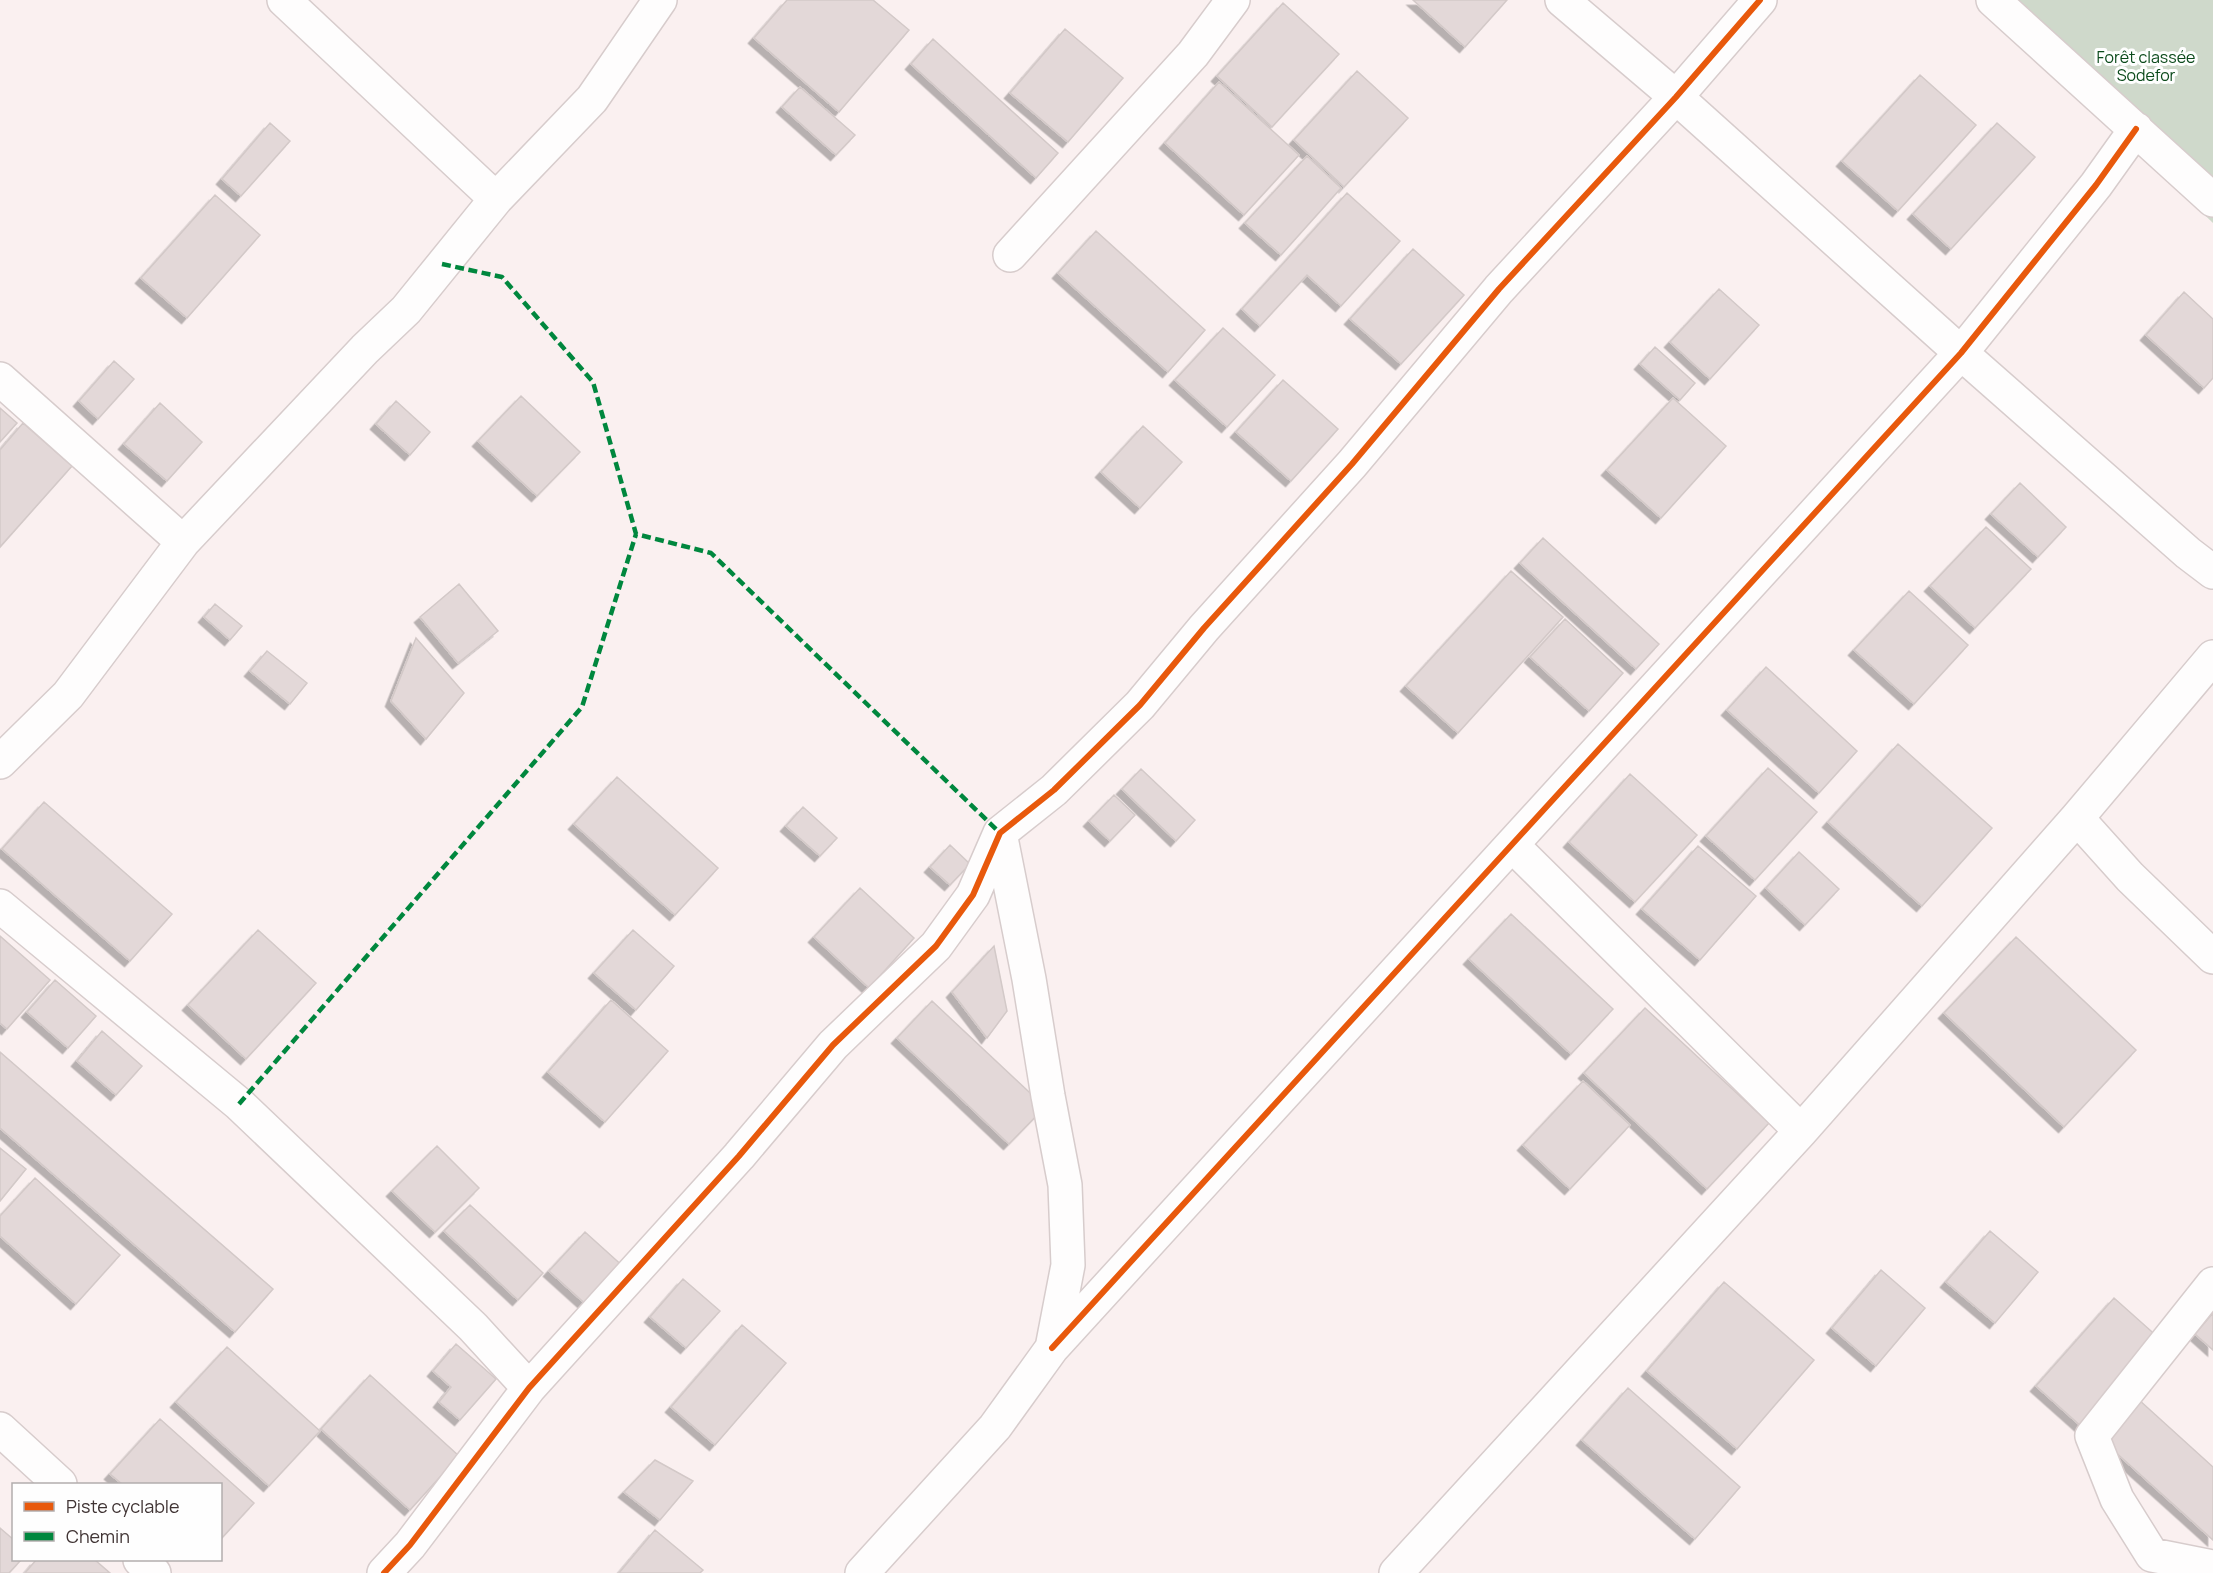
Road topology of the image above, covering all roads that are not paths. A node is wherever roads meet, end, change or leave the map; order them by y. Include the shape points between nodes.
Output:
1 (284, 0) edge
2 (660, 0) edge
3 (1233, 0) edge
4 (1562, 0) edge
5 (1760, 0) edge
6 (1993, 0) edge
7 (1676, 97) junction
8 (2136, 129) junction
9 (496, 199) junction
10 (2213, 200) edge
11 (1010, 255) dead end
12 (1961, 353) junction
13 (0, 379) edge
14 (183, 542) junction
15 (2213, 572) edge
16 (2213, 657) edge
17 (0, 762) edge
18 (2077, 818) junction
19 (1000, 833) junction
20 (1512, 845) junction
21 (0, 906) edge
22 (2213, 957) edge
23 (1802, 1131) junction
24 (2213, 1284) edge
25 (1052, 1348) junction
26 (529, 1388) junction
27 (0, 1428) edge
28 (58, 1483) edge
29 (141, 1561) edge
30 (2144, 1564) edge
31 (2213, 1567) edge
32 (154, 1573) edge
33 (384, 1573) edge
34 (862, 1573) edge
35 (1396, 1573) edge

1 - 9 street
2 - 9 street via 591,99
3 - 11 street via 1193,54
4 - 7 street
5 - 7 street
6 - 8 street
7 - 12 street
7 - 19 street via 1499,289 1352,464 1140,705 1054,790
8 - 10 street
8 - 12 street
9 - 14 street via 406,310
12 - 15 street
12 - 20 street
13 - 14 street
14 - 17 street via 68,695
16 - 18 street
18 - 22 street via 2130,877
18 - 23 street
19 - 25 street via 1065,1185 1068,1265
19 - 26 street via 974,895 936,946 833,1045 739,1156
20 - 23 street
20 - 25 street
21 - 26 street via 239,1104 473,1327
23 - 35 street
24 - 30 street via 2092,1436
25 - 34 street via 995,1427
26 - 33 street via 410,1545
27 - 28 street
29 - 32 street
30 - 31 street

